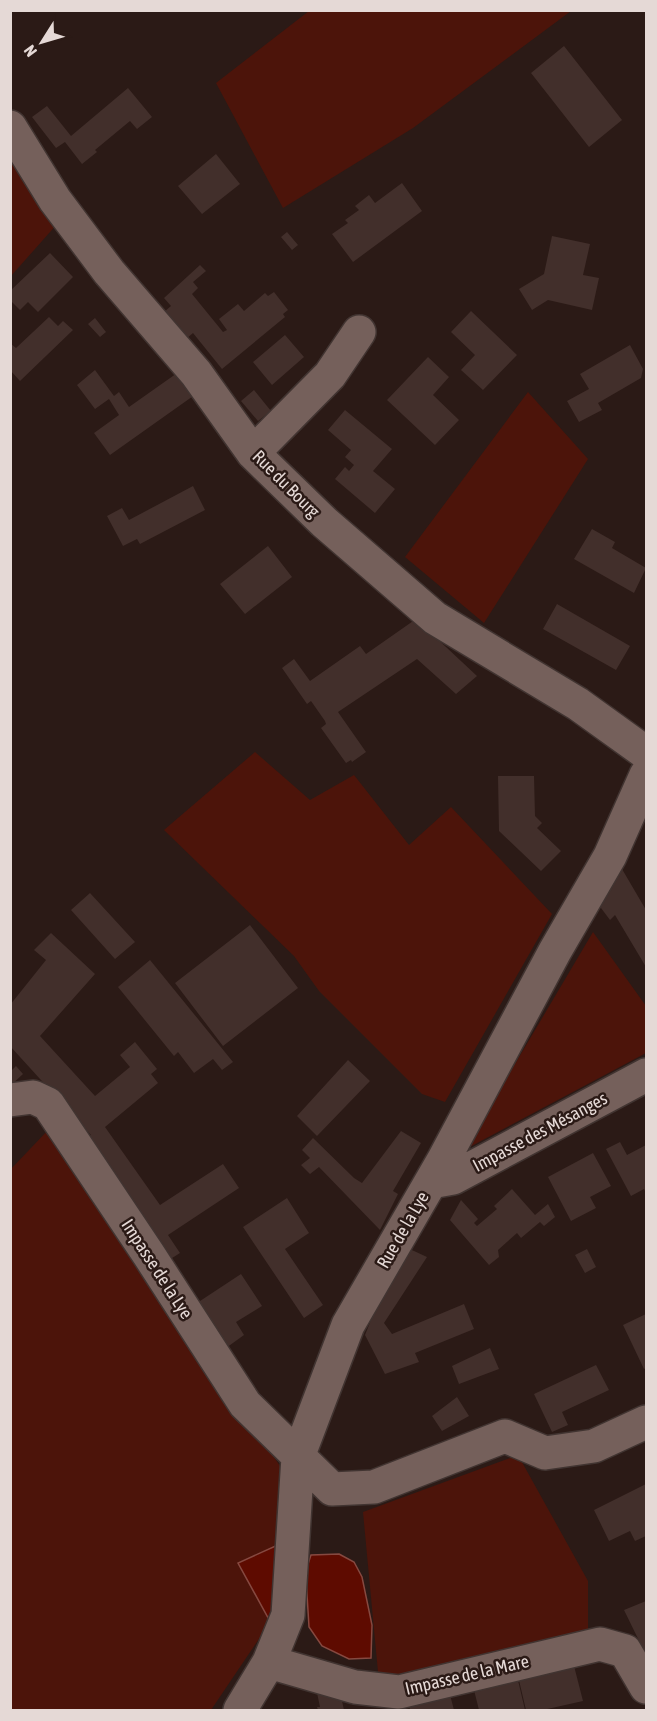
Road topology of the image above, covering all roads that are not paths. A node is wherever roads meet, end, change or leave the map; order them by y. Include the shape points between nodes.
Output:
1 (10, 127) edge
2 (359, 332) dead end
3 (253, 453) junction
4 (646, 753) edge
5 (646, 775) edge
6 (646, 1075) edge
7 (10, 1100) edge
8 (431, 1182) junction
9 (646, 1422) edge
10 (298, 1457) junction
11 (269, 1662) junction
12 (646, 1687) edge
13 (240, 1710) edge

1 - 3 street, Rue du Bourg via 56,200 109,272 196,373
2 - 3 street via 330,375
3 - 4 street, Rue du Bourg via 324,522 435,618 578,704
5 - 8 street, Rue de la Lye via 609,856
6 - 8 street, Impasse des Mésanges via 453,1178
7 - 10 street, Impasse de la Lye via 33,1097 48,1104 245,1404
8 - 10 street, Rue de la Lye via 348,1325
9 - 10 street, Impasse de la Lye via 594,1446 545,1453 505,1436 374,1487 332,1489
10 - 11 street, Rue de la Lye via 288,1615
11 - 12 street, Impasse de la Mare via 355,1687 399,1692 600,1644 625,1651
11 - 13 street, Rue de la Lye

